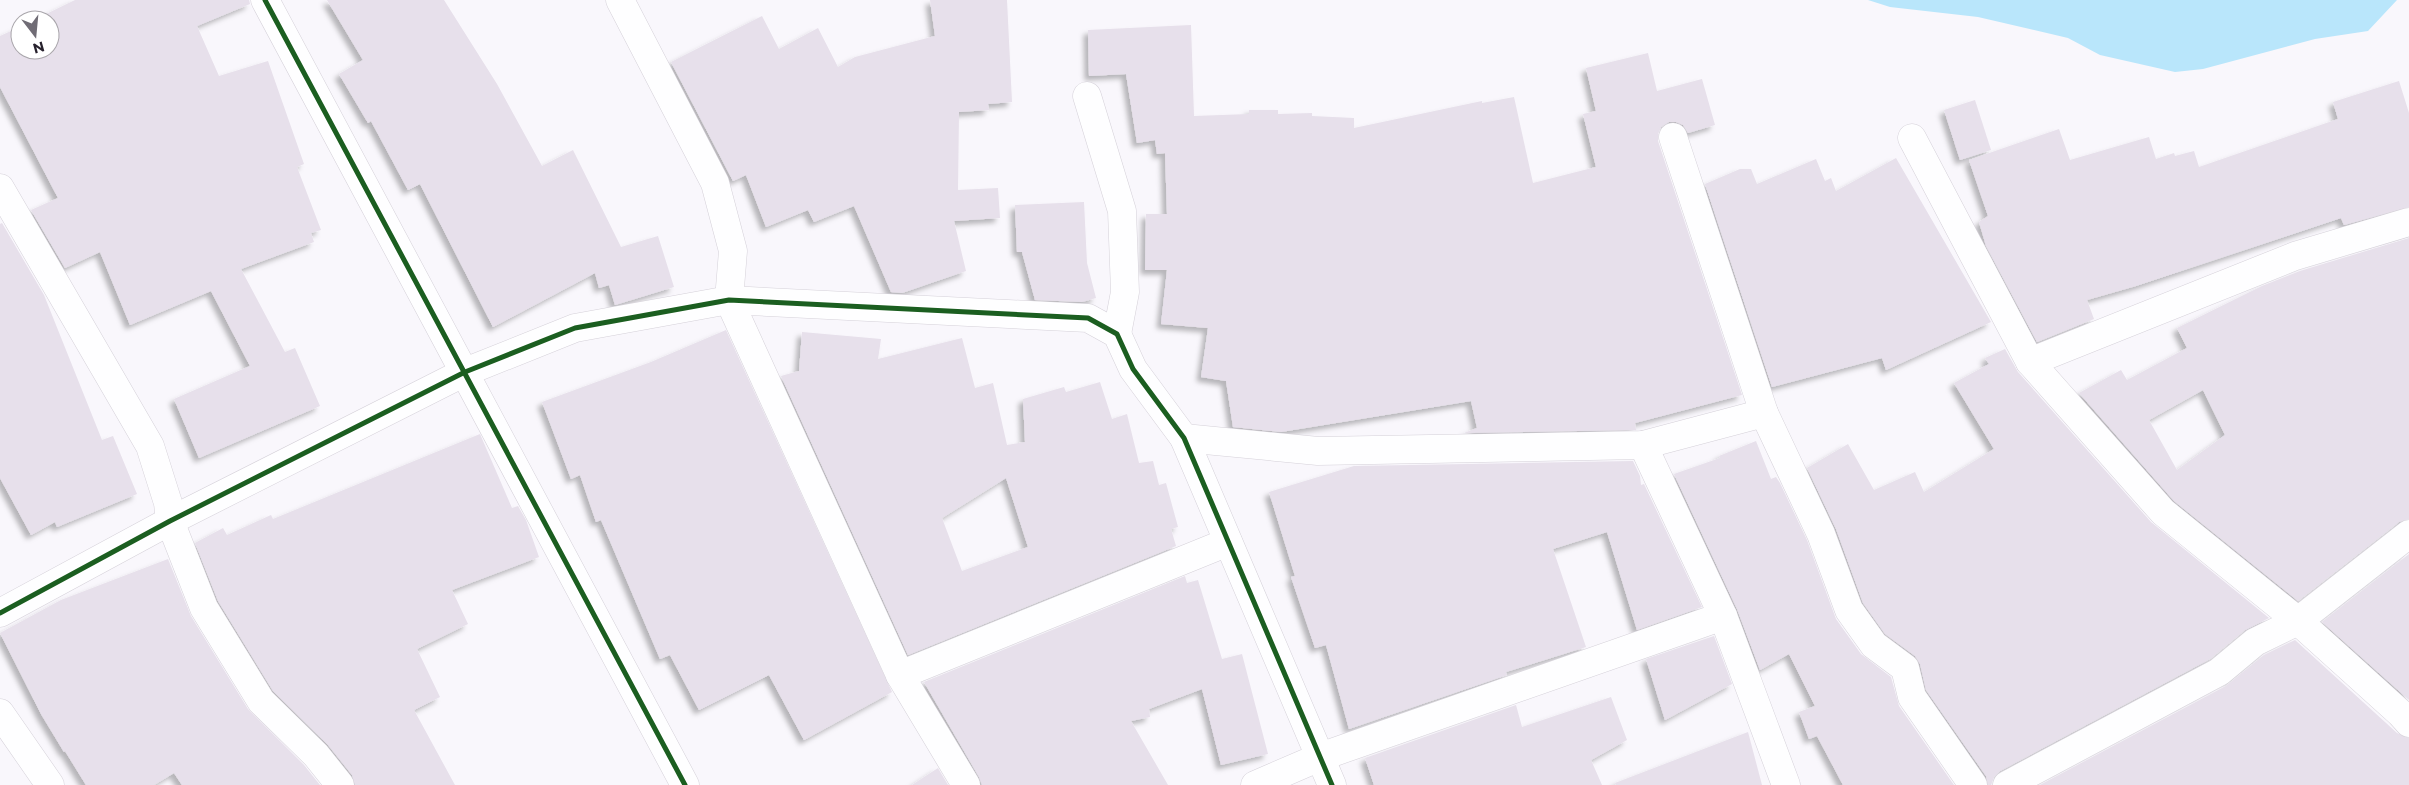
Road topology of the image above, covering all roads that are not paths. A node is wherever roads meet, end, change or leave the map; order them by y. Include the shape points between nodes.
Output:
1 (265, 0) edge
2 (620, 0) edge
3 (1087, 96) dead end
4 (1673, 137) dead end
5 (1912, 138) dead end
6 (0, 188) edge
7 (2409, 222) edge
8 (729, 300) junction
9 (1117, 334) junction
10 (2030, 362) junction
11 (465, 372) junction
12 (1764, 413) junction
13 (1184, 438) junction
14 (1643, 445) junction
15 (170, 521) junction
16 (2409, 534) edge
17 (1228, 542) junction
18 (0, 614) edge
19 (1722, 616) junction
20 (2298, 621) junction
21 (900, 675) junction
22 (0, 713) edge
23 (2409, 723) edge
24 (1320, 757) junction
25 (50, 785) edge
26 (340, 785) edge
27 (685, 785) edge
28 (966, 785) edge
29 (1255, 785) edge
30 (1332, 785) edge
31 (1786, 785) edge
32 (1973, 785) edge
33 (2007, 785) edge

1 - 11 street
2 - 8 street via 715,183 733,251
3 - 9 street via 1122,211 1125,292
4 - 12 street
5 - 10 street
6 - 15 street via 150,446 168,503
7 - 10 street via 2295,256
8 - 9 street via 1088,318
8 - 11 street via 575,328
8 - 21 street
9 - 13 street via 1133,369
10 - 20 street via 2164,512
11 - 15 street
11 - 27 street
12 - 14 street
12 - 32 street via 1821,534 1849,610 1874,645 1905,668 1912,698
13 - 14 street via 1318,451
13 - 17 street
14 - 19 street
15 - 18 street
15 - 26 street via 204,608 262,701 316,755
16 - 20 street
17 - 21 street
17 - 24 street
19 - 24 street
19 - 31 street
20 - 23 street
20 - 33 street via 2256,642 2219,672
21 - 28 street
22 - 25 street
24 - 29 street
24 - 30 street

